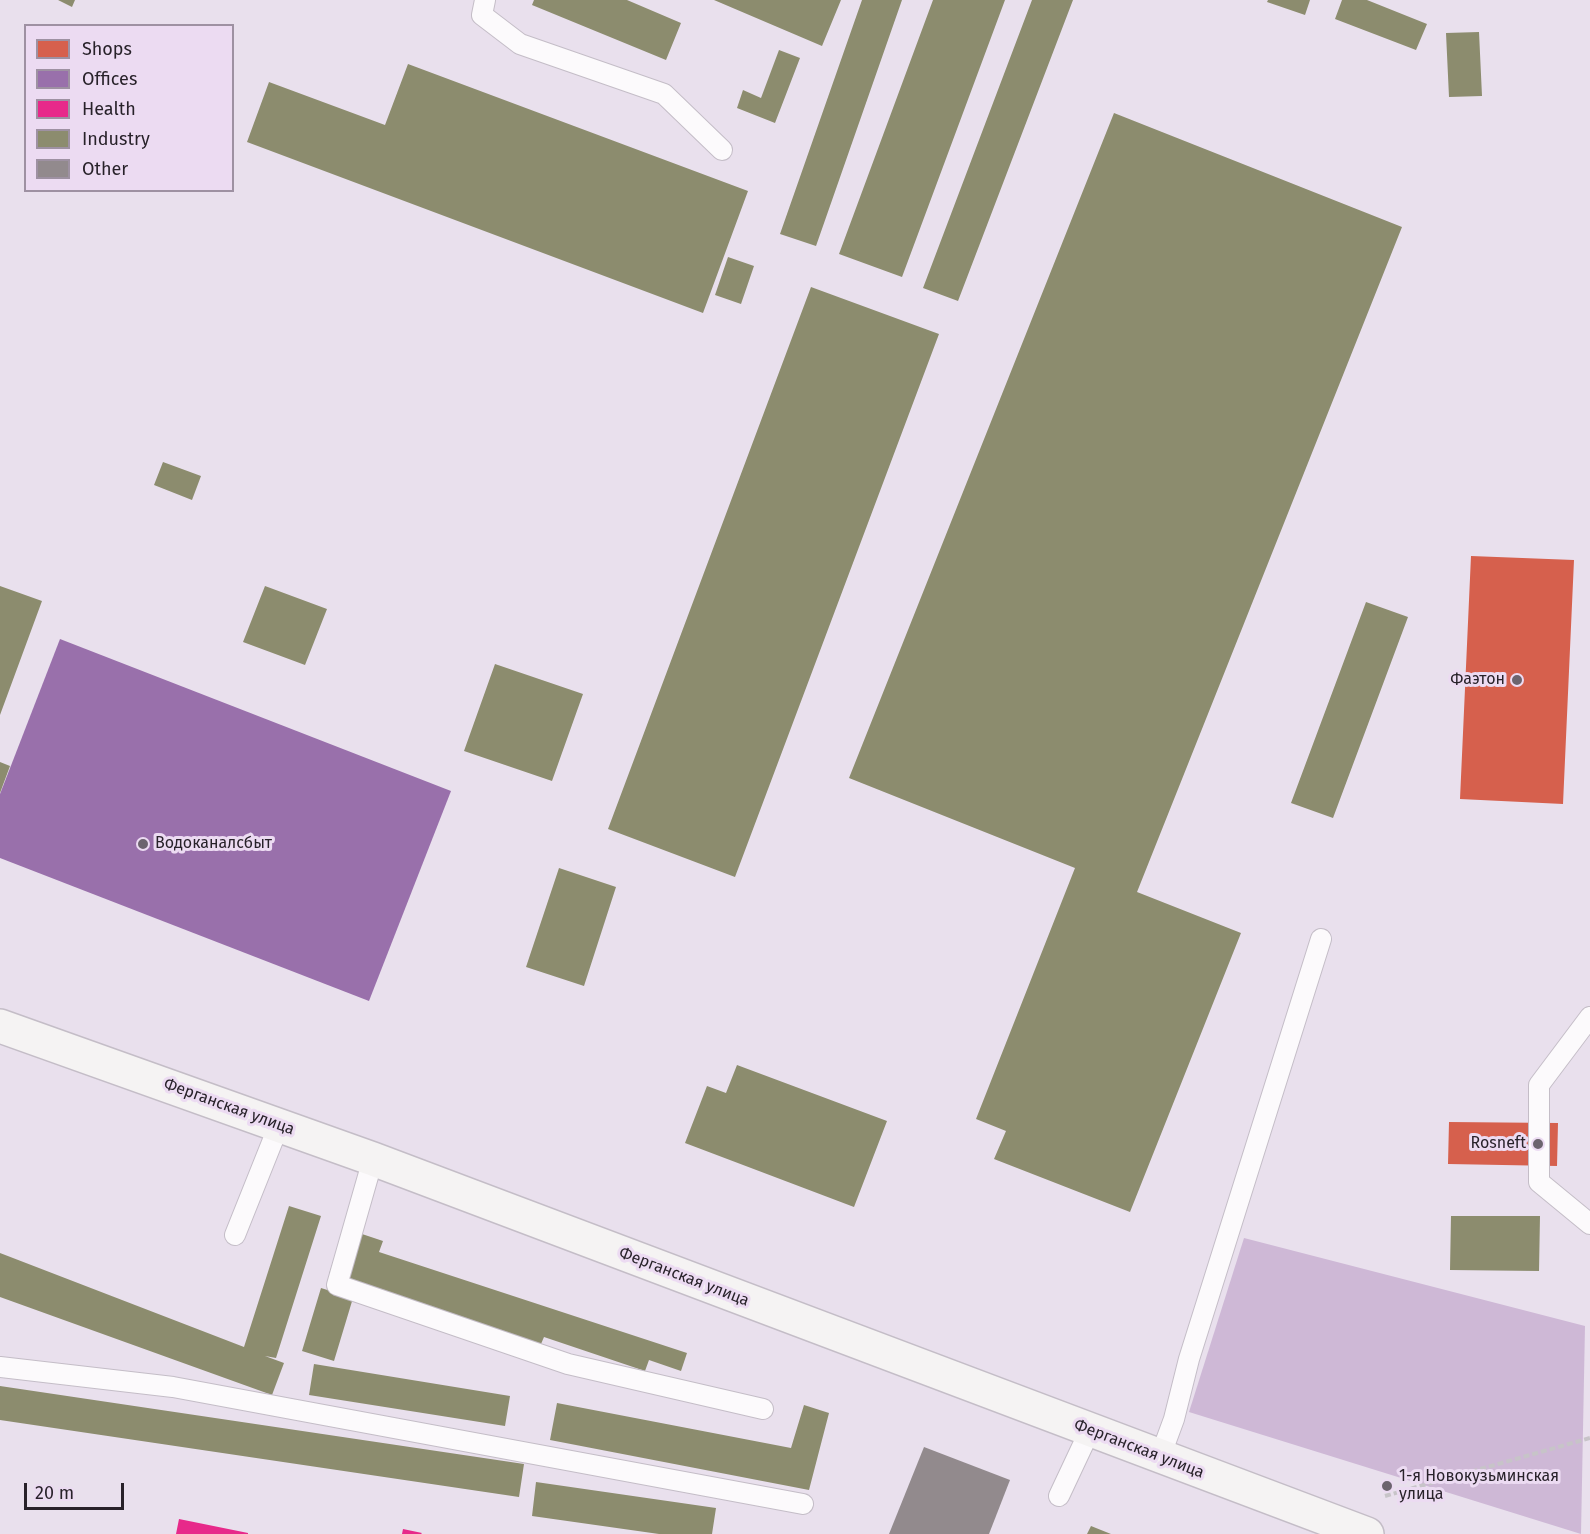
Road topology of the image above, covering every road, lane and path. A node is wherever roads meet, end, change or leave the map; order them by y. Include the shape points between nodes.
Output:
1 (485, 0) edge
2 (722, 150) dead end
3 (1321, 939) dead end
4 (1590, 1017) edge
5 (0, 1026) edge
6 (279, 1125) junction
7 (373, 1158) junction
8 (1590, 1224) edge
9 (235, 1235) dead end
10 (0, 1367) edge
11 (763, 1409) dead end
12 (1089, 1431) junction
13 (1590, 1438) edge
14 (1160, 1457) junction
15 (1059, 1496) dead end
16 (1385, 1496) dead end
17 (803, 1504) dead end
18 (1367, 1534) edge

1 - 2 lane via 482,15 520,44 664,94
3 - 14 lane
4 - 8 lane via 1539,1085 1539,1182
5 - 6 street, Ферганская улица
6 - 7 street, Ферганская улица
6 - 9 lane
7 - 11 lane via 337,1285 568,1364
7 - 12 street, Ферганская улица
10 - 17 lane via 173,1387
12 - 14 street, Ферганская улица
12 - 15 lane
13 - 16 path
14 - 18 street, Ферганская улица

